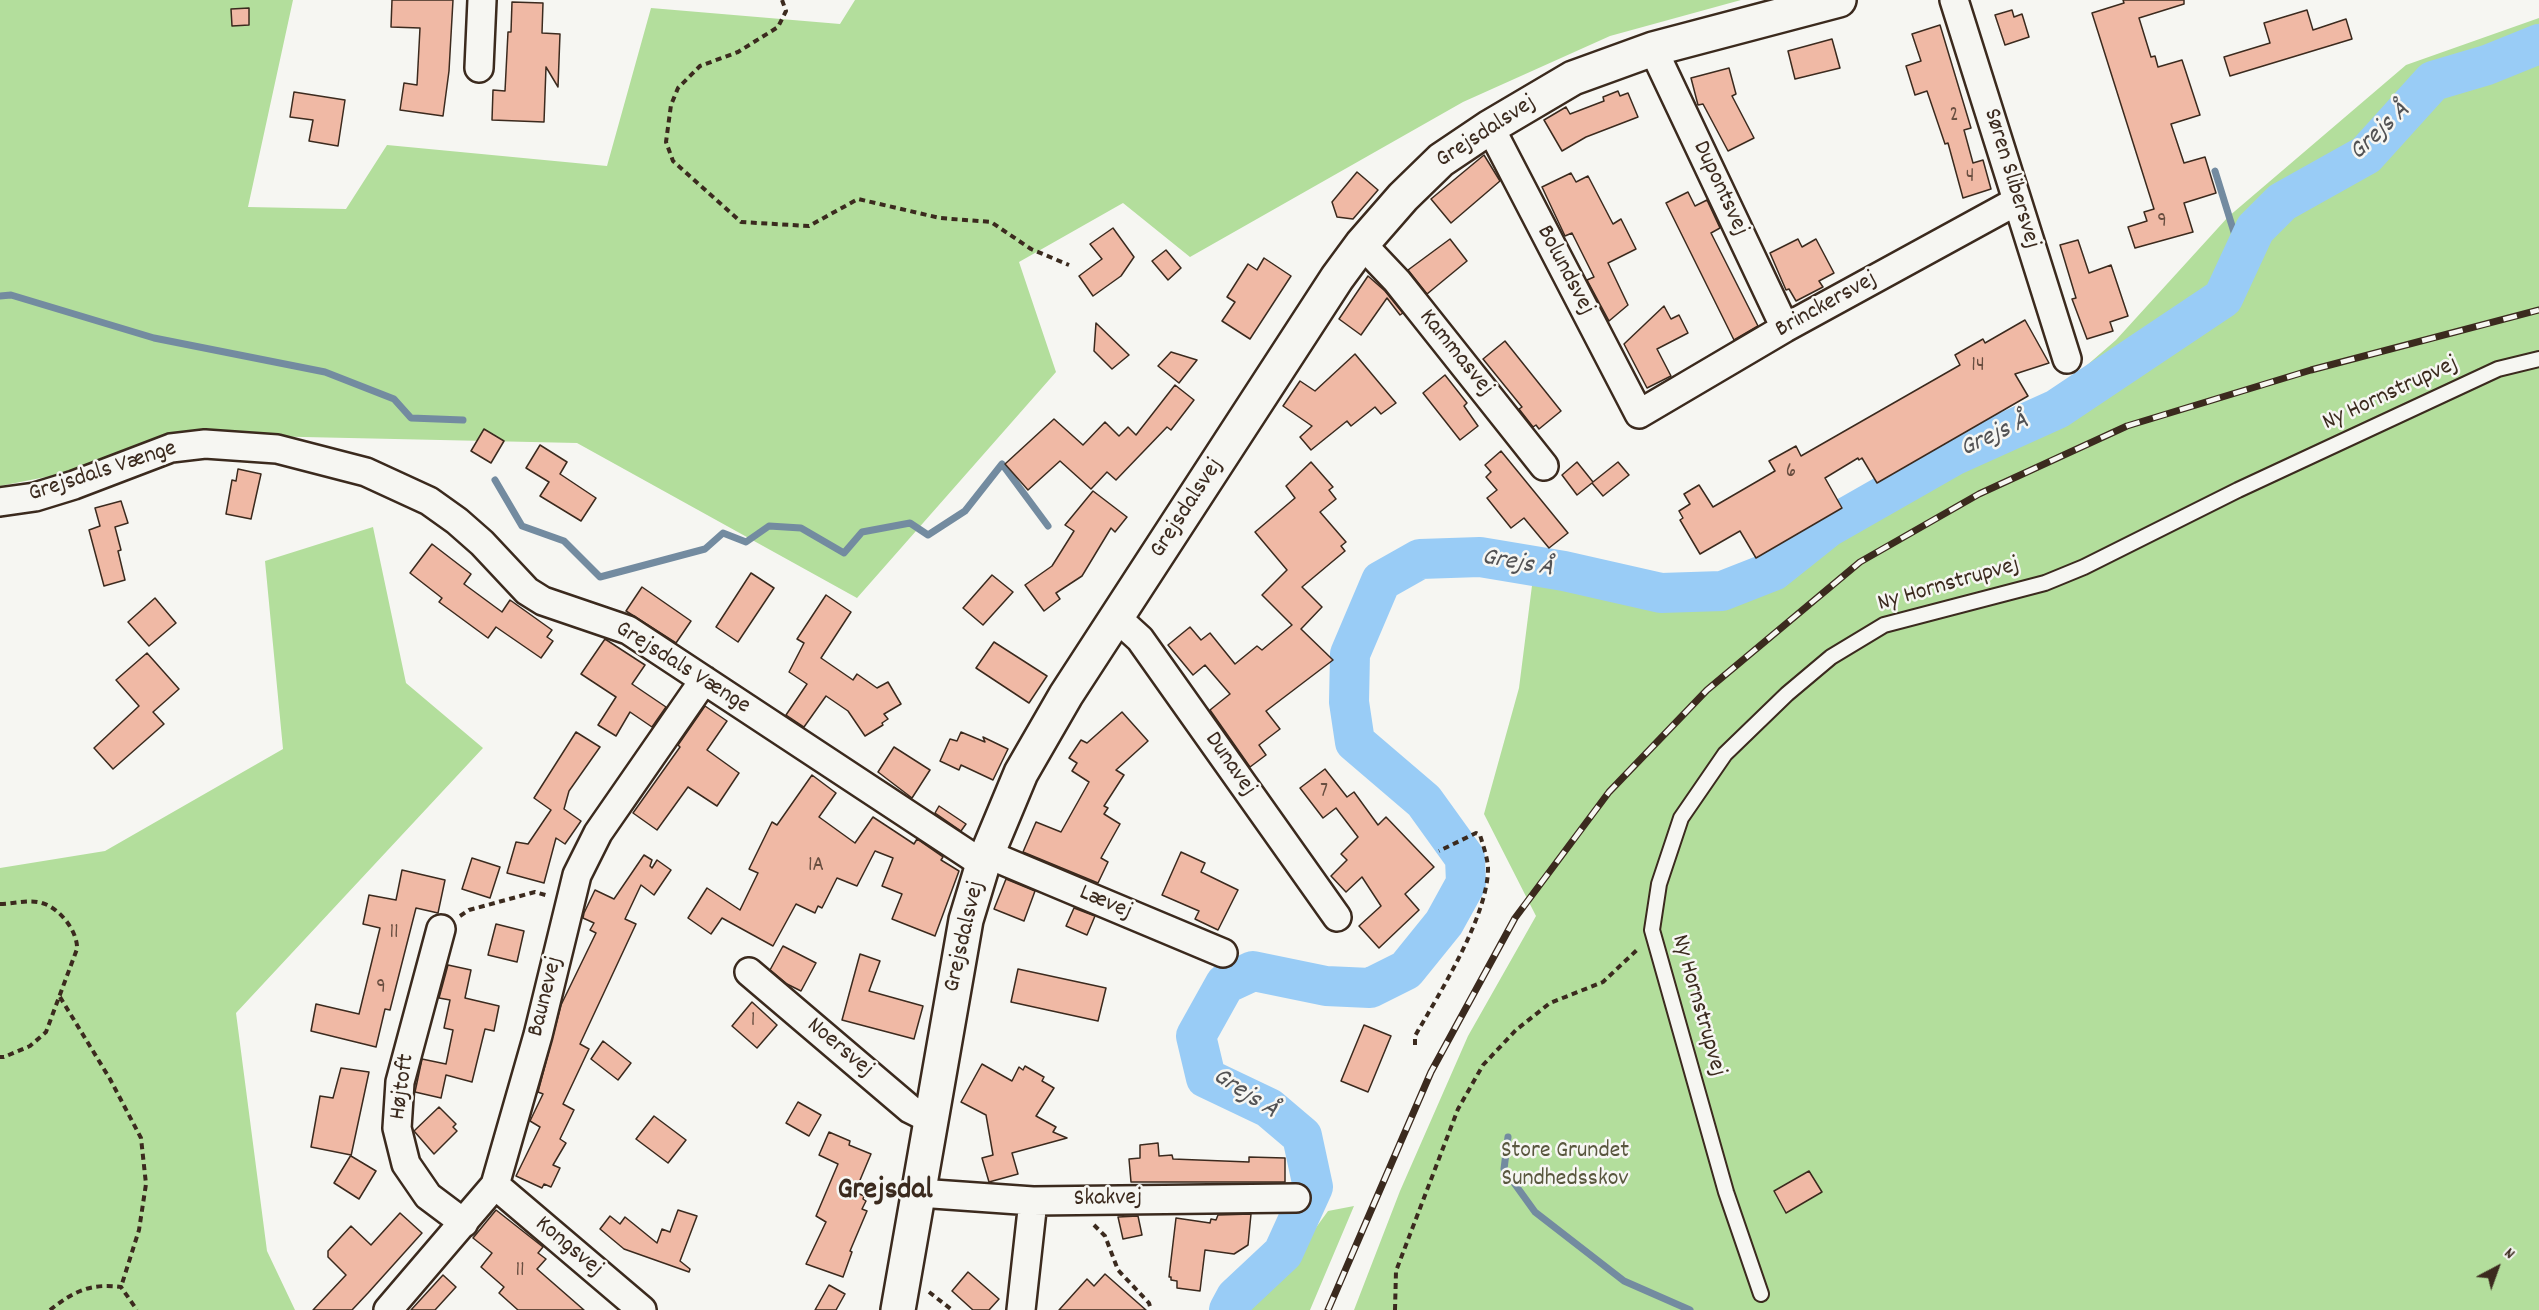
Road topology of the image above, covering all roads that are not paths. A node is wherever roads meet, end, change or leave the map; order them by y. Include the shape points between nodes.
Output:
1 (482, 0) edge
2 (1839, 0) edge
3 (1954, 0) edge
4 (1653, 49) junction
5 (479, 68) dead end
6 (1490, 127) junction
7 (2017, 201) junction
8 (1362, 244) junction
9 (1785, 328) junction
10 (2067, 359) dead end
11 (2539, 359) edge
12 (1639, 414) joint
13 (1544, 466) dead end
14 (0, 502) edge
15 (1117, 618) junction
16 (704, 680) junction
17 (985, 859) junction
18 (1337, 917) dead end
19 (441, 929) road end
20 (1223, 953) dead end
21 (749, 972) dead end
22 (932, 1120) junction
23 (495, 1185) junction
24 (920, 1193) junction
25 (1296, 1198) dead end
26 (1033, 1201) junction
27 (464, 1223) junction
28 (1761, 1294) dead end
29 (388, 1310) edge
30 (642, 1310) edge
31 (898, 1310) edge
32 (1021, 1310) edge

1 - 5 street
2 - 4 street, Grejsdalsvej
3 - 7 street, Søren Slibersvej
4 - 6 street, Grejsdalsvej via 1574,78
4 - 9 street, Dupontsvej
6 - 8 street, Grejsdalsvej via 1441,159
6 - 12 street, Bolundsvej
7 - 9 street, Brinckersvej
7 - 10 street, Søren Slibersvej
8 - 13 street, Kammasvej via 1397,281
8 - 15 street, Grejsdalsvej
9 - 12 street, Brinckersvej
11 - 28 lane, Ny Hornstrupvej via 2498,369 2045,583 1884,625 1831,657 1786,694 1725,754 1681,818 1659,884 1652,930 1726,1192
14 - 16 street, Grejsdals Vænge via 64,488 171,448 206,444 277,449 366,472 429,501 482,543 527,591 543,601 628,630
15 - 17 street, Grejsdalsvej via 1021,773
15 - 18 street, Dunavej via 1140,639
16 - 17 street, Grejsdals Vænge
16 - 23 street, Baunevej via 598,833 577,875 538,1035
17 - 20 street, Lævej
17 - 22 street, Grejsdalsvej via 966,920
19 - 27 street, Højtoft via 400,1082 397,1128 406,1164 428,1196
21 - 22 street, Noersvej via 910,1109
22 - 24 street, Grejsdalsvej
23 - 27 street, Baunevej
23 - 30 street, Kongsvej
24 - 26 street, Skakvej
24 - 31 street, Grejsdalsvej
25 - 26 street, Skakvej
26 - 32 street
27 - 29 street, Baunevej

